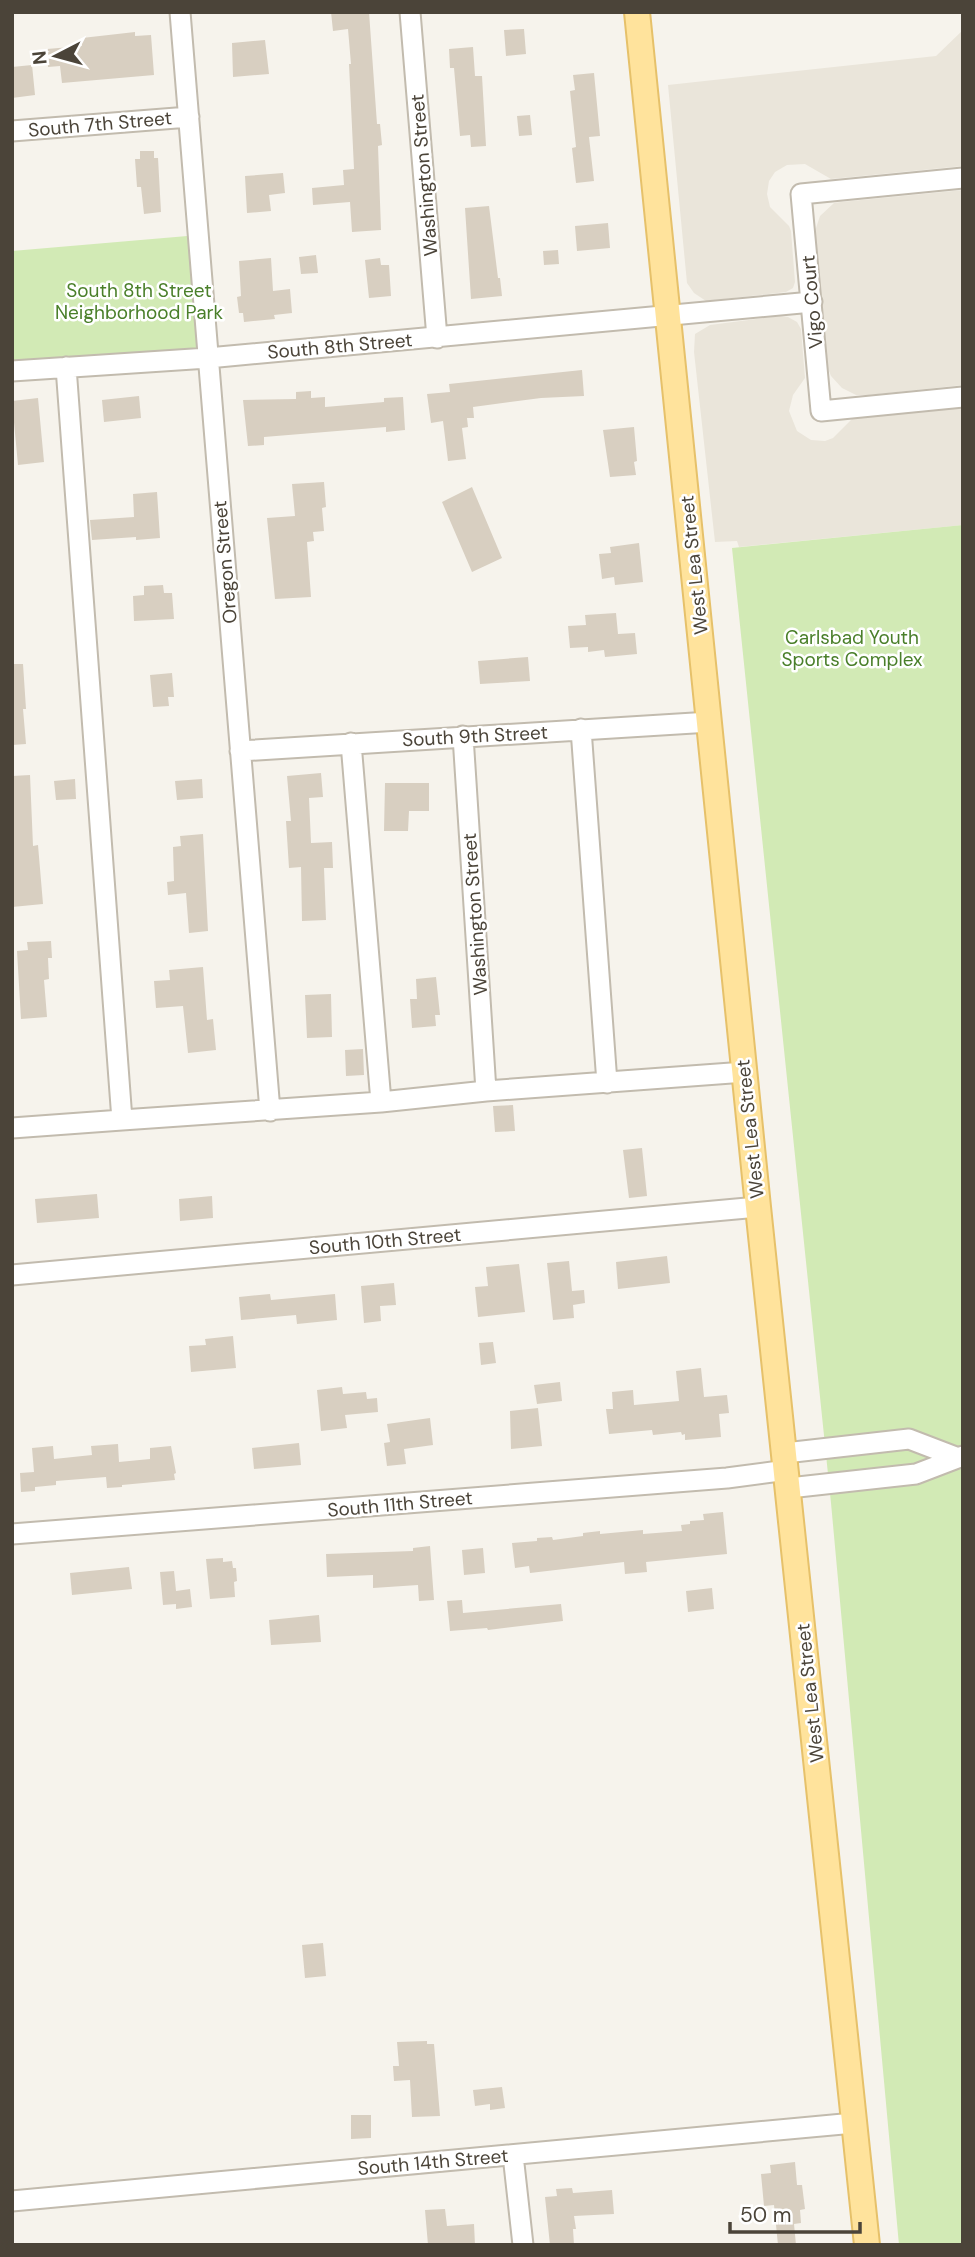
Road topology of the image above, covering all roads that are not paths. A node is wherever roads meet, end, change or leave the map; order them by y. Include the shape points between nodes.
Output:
1 (180, 12) edge
2 (411, 12) edge
3 (637, 12) edge
4 (189, 117) junction
5 (12, 131) edge
6 (963, 178) edge
7 (812, 302) junction
8 (668, 314) junction
9 (436, 338) junction
10 (208, 358) junction
11 (66, 367) junction
12 (12, 370) edge
13 (963, 397) edge
14 (710, 722) junction
15 (581, 729) junction
16 (463, 737) junction
17 (351, 743) junction
18 (240, 751) junction
19 (745, 1072) junction
20 (607, 1083) junction
21 (486, 1091) junction
22 (381, 1102) junction
23 (270, 1111) junction
24 (122, 1120) junction
25 (12, 1128) edge
26 (758, 1207) junction
27 (12, 1275) edge
28 (960, 1456) edge
29 (787, 1470) junction
30 (12, 1534) edge
31 (855, 2123) junction
32 (513, 2155) junction
33 (12, 2201) edge
34 (523, 2245) edge
35 (867, 2245) edge

1 - 4 street, Oregon Street
2 - 9 street, Washington Street
3 - 8 main road, West Lea Street
4 - 5 street, South 7th Street
4 - 10 street, Oregon Street
6 - 7 street, Vigo Court via 801,194
7 - 8 street, South 8th Street
7 - 13 street, Vigo Court via 821,411
8 - 9 street, South 8th Street
8 - 14 main road, West Lea Street
9 - 10 street, South 8th Street
10 - 11 street, South 8th Street
10 - 18 street, Oregon Street
11 - 12 street, South 8th Street
11 - 24 street
14 - 15 street, South 9th Street
14 - 19 main road, West Lea Street
15 - 16 street, South 9th Street
15 - 20 street
16 - 17 street, South 9th Street
16 - 21 street, Washington Street
17 - 18 street, South 9th Street
17 - 22 street
18 - 23 street, Oregon Street
19 - 20 street
19 - 26 main road, West Lea Street
20 - 21 street
21 - 22 street
22 - 23 street
23 - 24 street
24 - 25 street
26 - 27 street, South 10th Street
26 - 29 main road, West Lea Street
28 - 29 street via 916,1474
28 - 29 street via 909,1439
29 - 30 street, South 11th Street
29 - 31 main road, West Lea Street
31 - 32 street, South 14th Street
31 - 35 main road, West Lea Street
32 - 33 street, South 14th Street
32 - 34 street

